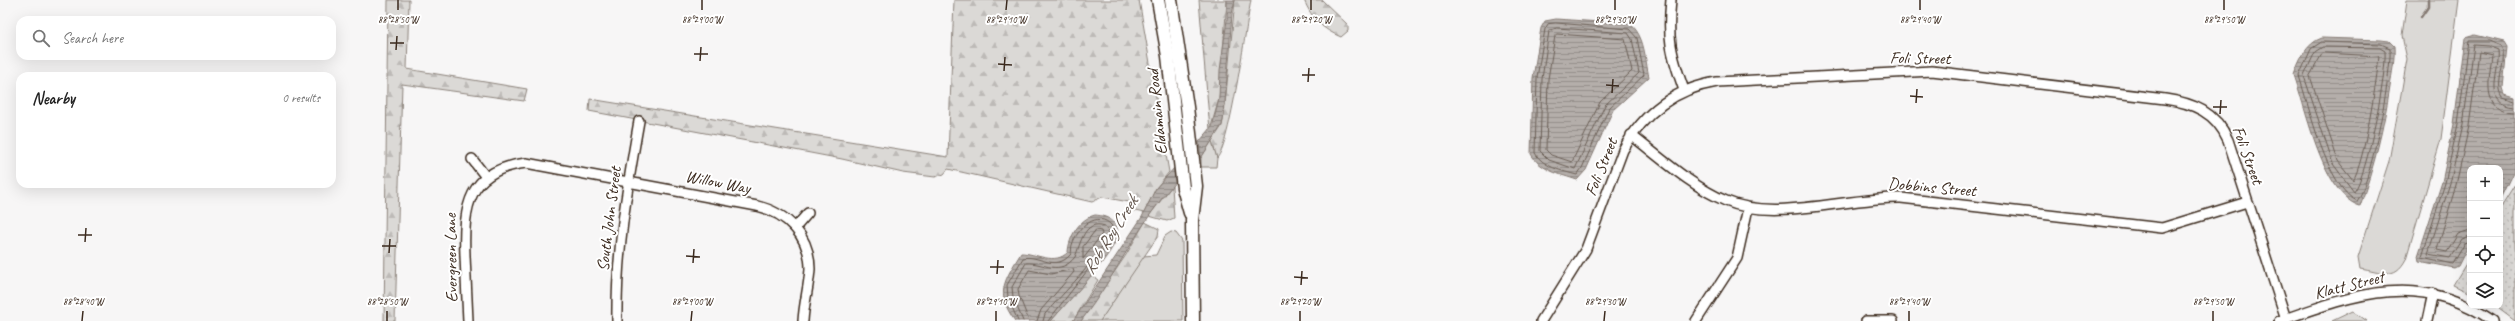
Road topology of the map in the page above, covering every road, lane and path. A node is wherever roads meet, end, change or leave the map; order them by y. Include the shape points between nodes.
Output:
1 (1158, 0) edge
2 (1171, 0) edge
3 (1671, 0) edge
4 (1684, 90) junction
5 (639, 121) dead end
6 (1631, 135) junction
7 (472, 159) dead end
8 (486, 177) junction
9 (628, 182) junction
10 (2248, 202) junction
11 (1748, 208) junction
12 (808, 213) dead end
13 (1192, 220) junction
14 (795, 228) junction
15 (2433, 293) junction
16 (2283, 320) edge
17 (468, 321) edge
18 (617, 321) edge
19 (803, 321) edge
20 (1193, 321) edge
21 (1541, 321) edge
22 (1696, 321) edge
23 (1866, 321) edge
24 (1893, 321) edge
25 (2427, 321) edge
26 (2493, 321) edge

1 - 13 main road, Eldamain Road via 1168,56 1183,188
2 - 13 main road, Eldamain Road via 1196,186
3 - 4 street via 1668,29 1670,48
4 - 6 street, Foli Street via 1655,108
4 - 10 street, Foli Street via 1716,82 1932,71 2188,103 2200,107 2210,115 2224,132
5 - 9 street, South John Street
6 - 11 street, Dobbins Street via 1710,194
6 - 21 street, Foli Street via 1586,249
7 - 8 street
8 - 9 street, Evergreen Lane via 501,168 526,163
8 - 17 street, Evergreen Lane via 472,195 465,215
9 - 14 street, Willow Way via 766,208 782,215
9 - 18 street, South John Street via 620,241
10 - 11 street, Dobbins Street via 2162,228 1901,198 1859,200 1787,209
10 - 16 street, Foli Street
11 - 22 street via 1737,258
12 - 14 street
13 - 20 main road, Eldamain Road
14 - 19 street, Willow Way via 806,245 810,264
15 - 16 street, Klatt Street via 2395,290 2376,292 2349,298
15 - 25 street
15 - 26 street, Klatt Street via 2464,304
23 - 24 street

